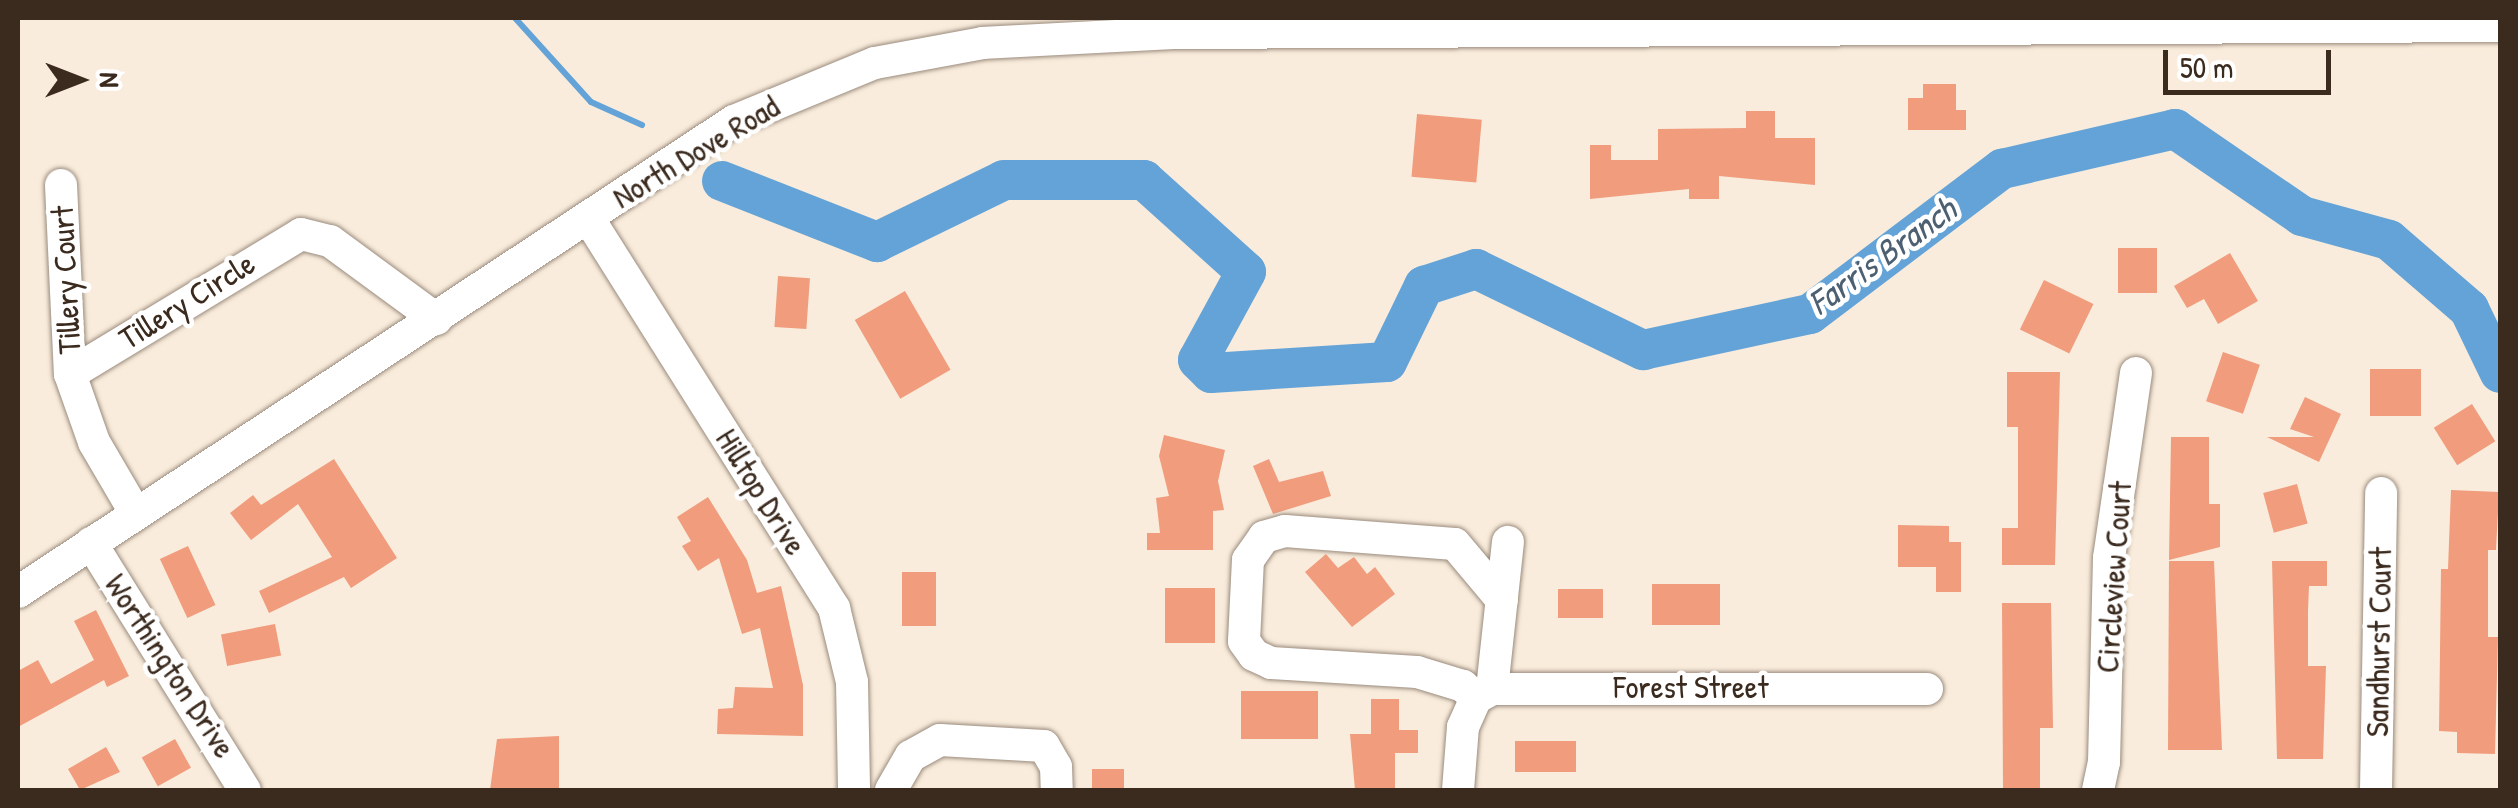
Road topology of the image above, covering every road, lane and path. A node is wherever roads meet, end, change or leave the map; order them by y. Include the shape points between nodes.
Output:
1 (2047, 23) edge
2 (1172, 25) edge
3 (2500, 26) edge
4 (61, 185) dead end
5 (589, 219) junction
6 (436, 319) junction
7 (2136, 373) dead end
8 (70, 374) junction
9 (2382, 493) dead end
10 (136, 514) junction
11 (1508, 542) dead end
12 (91, 543) junction
13 (18, 592) edge
14 (1502, 600) junction
15 (1927, 689) dead end
16 (1478, 701) junction
17 (2097, 785) edge
18 (245, 790) edge
19 (854, 790) edge
20 (891, 790) edge
21 (1056, 790) edge
22 (1458, 790) edge
23 (2376, 790) edge

1 - 2 street, North Dove Road
1 - 3 street, North Dove Road
2 - 5 street, North Dove Road via 984,43 876,63 734,121
4 - 8 street, Tillery Court
5 - 6 street, North Dove Road
5 - 19 street, Hilltop Drive via 834,608 852,682
6 - 8 street, Tillery Circle via 330,241 301,234
6 - 10 street, North Dove Road
7 - 17 street, Circleview Court via 2109,558 2104,762
8 - 10 street via 94,442
9 - 23 street, Sandhurst Court
10 - 12 street, North Dove Road
11 - 14 street
12 - 13 street, North Dove Road
12 - 18 street, Worthington Drive
14 - 16 street
14 - 16 street via 1454,544 1284,531 1264,537 1248,560 1244,642 1254,656 1271,663 1417,672 1463,686
15 - 16 street, Forest Street
16 - 22 street
20 - 21 street via 911,756 940,740 1044,746 1056,767

